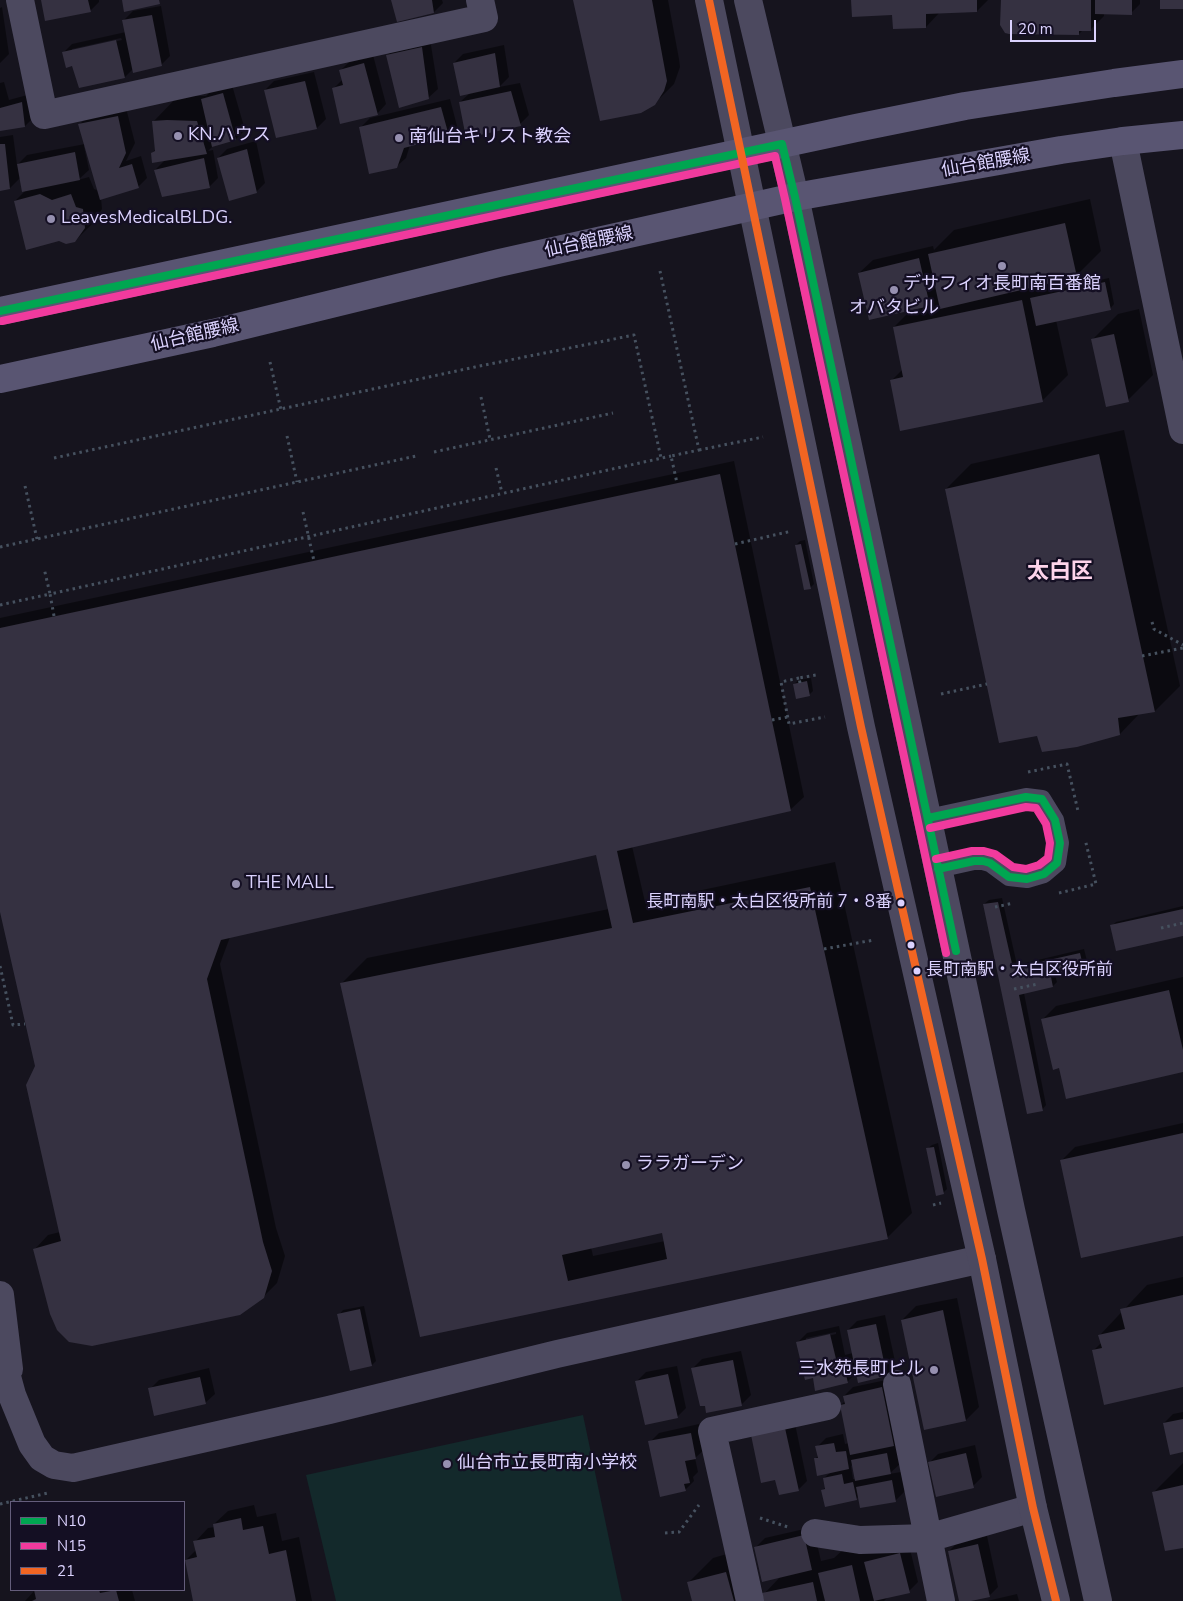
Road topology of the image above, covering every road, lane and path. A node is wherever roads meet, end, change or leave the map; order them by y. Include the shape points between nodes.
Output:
1 (20, 0) edge
2 (480, 0) edge
3 (709, 0) edge
4 (748, 0) edge
5 (1183, 74) edge
6 (1183, 135) edge
7 (1123, 141) junction
8 (782, 144) junction
9 (740, 153) junction
10 (795, 197) junction
11 (752, 207) junction
12 (660, 271) dead end
13 (0, 311) edge
14 (270, 362) dead end
15 (0, 380) edge
16 (481, 397) dead end
17 (281, 410) junction
18 (614, 413) dead end
19 (1183, 428) edge
20 (286, 436) dead end
21 (763, 437) dead end
22 (490, 439) junction
23 (699, 450) junction
24 (434, 452) dead end
25 (416, 456) dead end
26 (671, 456) junction
27 (54, 458) dead end
28 (661, 458) junction
29 (496, 468) dead end
30 (297, 482) junction
31 (677, 483) dead end
32 (25, 486) dead end
33 (502, 493) junction
34 (303, 512) dead end
35 (784, 533) dead end
36 (308, 536) junction
37 (37, 539) junction
38 (735, 544) dead end
39 (0, 548) edge
40 (314, 561) dead end
41 (44, 568) dead end
42 (50, 594) junction
43 (0, 605) edge
44 (54, 616) dead end
45 (1152, 622) dead end
46 (1183, 646) edge
47 (1142, 656) dead end
48 (816, 675) dead end
49 (987, 684) dead end
50 (941, 694) dead end
51 (788, 716) junction
52 (826, 716) dead end
53 (772, 720) dead end
54 (928, 818) junction
55 (938, 869) junction
56 (1183, 923) edge
57 (1160, 928) dead end
58 (874, 940) dead end
59 (824, 949) dead end
60 (0, 966) edge
61 (1060, 967) dead end
62 (1011, 977) dead end
63 (1038, 984) dead end
64 (1014, 989) dead end
65 (25, 1024) dead end
66 (982, 1259) junction
67 (0, 1295) edge
68 (0, 1351) edge
69 (897, 1384) dead end
70 (12, 1395) junction
71 (827, 1406) dead end
72 (722, 1482) junction
73 (729, 1508) junction
74 (1033, 1508) junction
75 (665, 1533) dead end
76 (815, 1533) joint
77 (928, 1538) junction
78 (750, 1601) edge
79 (941, 1601) edge
80 (1056, 1601) edge
81 (1098, 1601) edge

1 - 2 street via 44,115 484,18
3 - 9 street
4 - 8 street
5 - 8 main road via 965,106
6 - 7 main road, 仙台館腰線
7 - 10 main road, 仙台館腰線
7 - 19 street
8 - 9 main road
8 - 10 street
9 - 11 street
9 - 13 main road
10 - 11 main road, 仙台館腰線
10 - 54 street
11 - 15 main road, 仙台館腰線
11 - 66 street via 861,728
12 - 23 path
14 - 17 path
16 - 22 path
17 - 27 path
17 - 28 path via 634,335
18 - 22 path
20 - 30 path
21 - 23 path
22 - 24 path
23 - 26 path
25 - 30 path
26 - 28 path
26 - 31 path
28 - 33 path
29 - 33 path
30 - 37 path
32 - 37 path
33 - 36 path
34 - 36 path
35 - 38 path
36 - 40 path
36 - 42 path
37 - 39 path
41 - 42 path
42 - 43 path
42 - 44 path
45 - 46 path via 1154,628
46 - 47 path
48 - 51 path via 781,682
49 - 50 path
51 - 52 path via 789,724
51 - 53 path
54 - 55 street
54 - 55 lane via 1026,797 1042,799 1055,820 1060,843 1057,863 1044,874 1026,879 1009,877 983,861
55 - 81 street
56 - 57 path
58 - 59 path
60 - 65 path via 13,1025
61 - 62 path
63 - 64 path
66 - 70 street via 73,1468 54,1465 42,1458 32,1444
66 - 74 street
67 - 70 street
68 - 70 street
69 - 77 street
71 - 72 street via 712,1431
72 - 73 street
72 - 75 path via 678,1532
73 - 76 path
73 - 78 street
74 - 77 street
74 - 80 street
76 - 77 street via 860,1540
77 - 79 street

